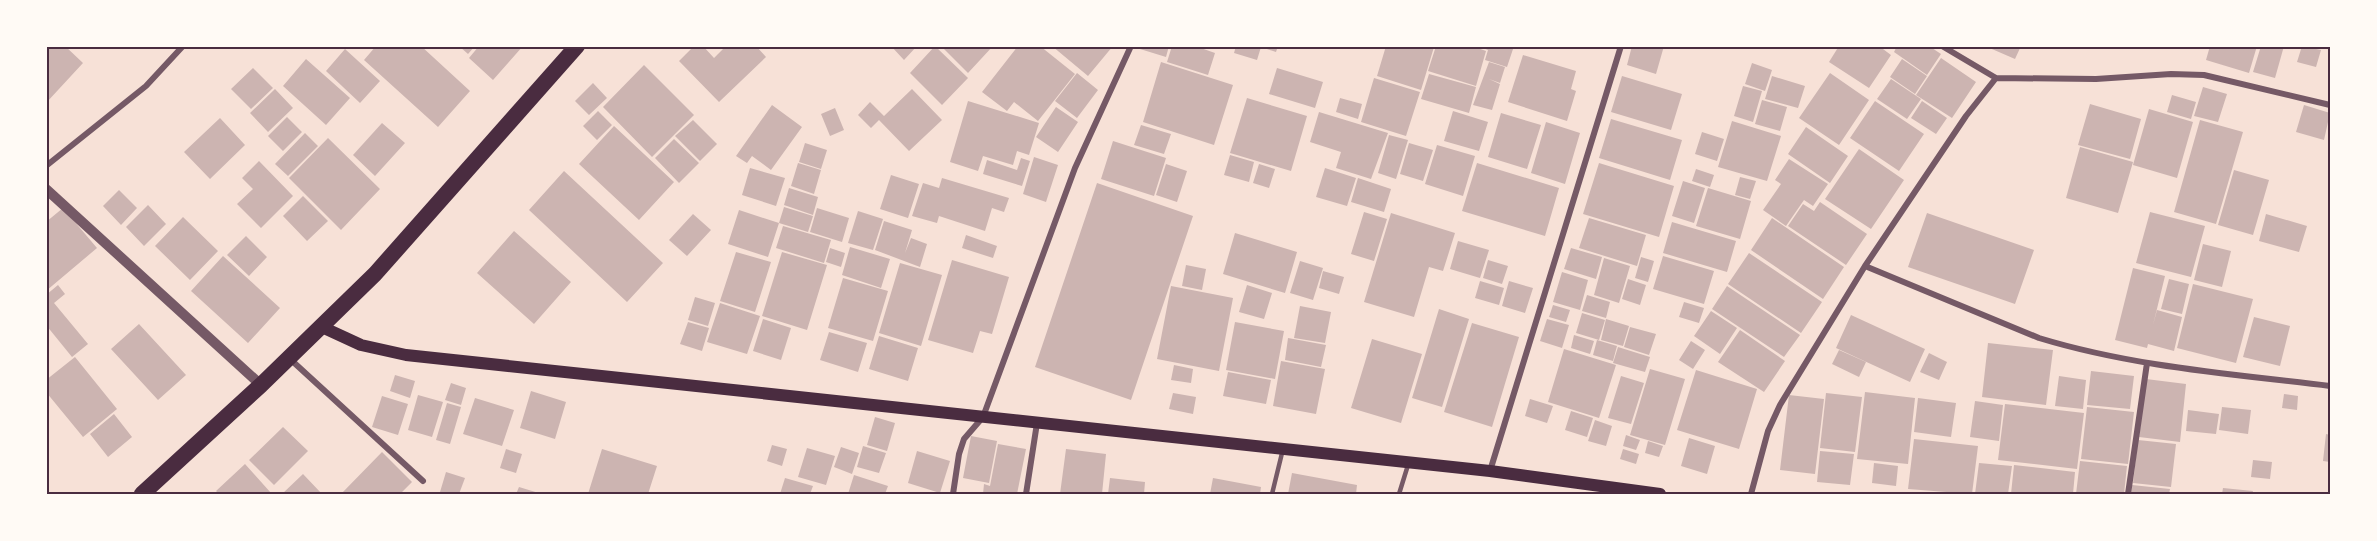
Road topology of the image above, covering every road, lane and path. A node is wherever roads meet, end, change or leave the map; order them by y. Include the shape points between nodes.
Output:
1 (183, 46) edge
2 (577, 46) edge
3 (1131, 46) edge
4 (1621, 46) edge
5 (1942, 46) edge
6 (1996, 78) junction
7 (2331, 105) edge
8 (46, 166) edge
9 (46, 189) edge
10 (1864, 266) junction
11 (322, 327) junction
12 (289, 358) junction
13 (2147, 363) junction
14 (261, 385) junction
15 (2331, 386) edge
16 (983, 417) junction
17 (1036, 423) junction
18 (1283, 449) junction
19 (1408, 462) junction
20 (1490, 471) junction
21 (423, 481) dead end
22 (142, 495) edge
23 (953, 495) edge
24 (1026, 495) edge
25 (1272, 495) edge
26 (1400, 495) edge
27 (1660, 495) edge
28 (1751, 495) edge
29 (2128, 495) edge

1 - 8 street via 146,86
2 - 11 highway via 375,274
3 - 16 street via 1075,168
4 - 20 street
5 - 6 street
6 - 7 street via 2204,75
6 - 10 street
9 - 14 street
10 - 13 street via 2039,338
10 - 28 street via 1780,405 1768,431
11 - 12 highway
11 - 16 main road via 361,345 406,355
12 - 14 highway
12 - 21 street
13 - 15 street
13 - 29 street
14 - 22 highway
16 - 17 main road
16 - 23 street via 964,439
17 - 18 main road
17 - 24 street
18 - 19 main road
18 - 25 lane
19 - 20 main road
19 - 26 lane
20 - 27 main road

